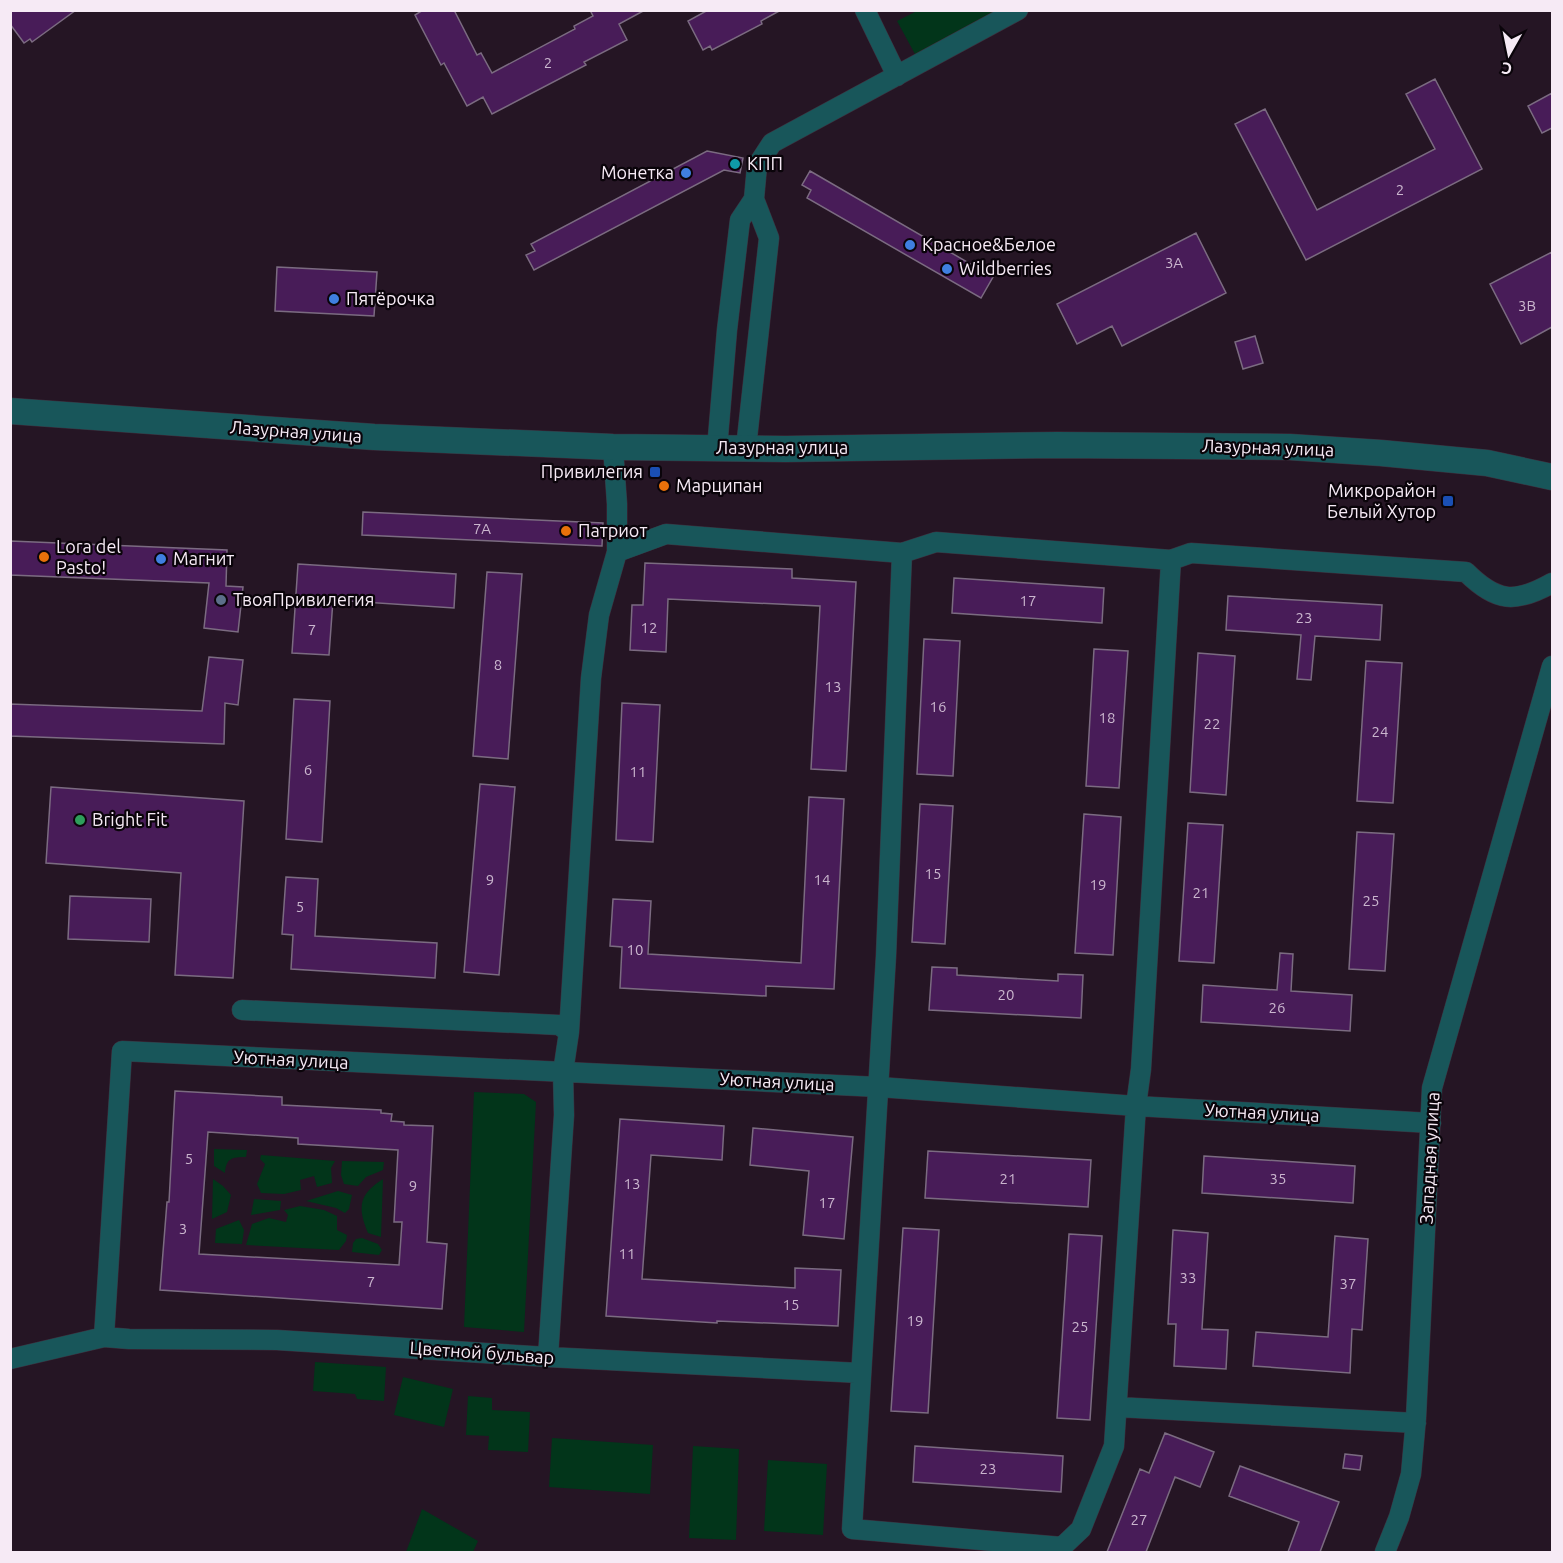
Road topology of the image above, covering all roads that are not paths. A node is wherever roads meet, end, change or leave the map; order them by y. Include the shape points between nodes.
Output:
1 (865, 10) edge
2 (1018, 10) edge
3 (897, 76) junction
4 (754, 198) junction
5 (10, 411) edge
6 (613, 447) junction
7 (746, 448) junction
8 (717, 449) junction
9 (1552, 477) edge
10 (617, 552) junction
11 (902, 553) junction
12 (1171, 560) junction
13 (1552, 583) edge
14 (1552, 666) edge
15 (1548, 699) edge
16 (242, 1011) dead end
17 (568, 1032) junction
18 (563, 1072) junction
19 (879, 1087) junction
20 (1136, 1106) junction
21 (1431, 1123) junction
22 (104, 1337) junction
23 (548, 1357) junction
24 (10, 1359) edge
25 (860, 1373) junction
26 (1118, 1407) junction
27 (1416, 1423) junction
28 (1062, 1550) edge
29 (1385, 1552) edge

1 - 3 street
2 - 3 street
3 - 4 street via 772,143 757,166
4 - 7 street via 769,238
4 - 8 street via 740,220
5 - 6 street, Лазурная улица via 374,438
6 - 8 street, Лазурная улица
6 - 10 street
7 - 8 street, Лазурная улица
7 - 9 street, Лазурная улица via 1290,447 1487,463
10 - 11 street via 666,534
10 - 17 street via 599,615 591,678
11 - 12 street via 936,542
11 - 19 street
12 - 13 street via 1191,553 1466,572 1480,587 1506,598 1525,596
12 - 20 street
14 - 15 street, Западная улица
15 - 21 street, Западная улица via 1432,1088
16 - 17 street via 559,1025
17 - 18 street
18 - 19 street, Уютная улица
18 - 22 street, Уютная улица via 122,1051
18 - 23 street via 564,1115
19 - 20 street, Уютная улица
19 - 25 street
20 - 21 street, Уютная улица
20 - 26 street
21 - 27 street, Западная улица
22 - 23 street, Цветной бульвар via 277,1340
22 - 24 street, Цветной бульвар
23 - 25 street, Цветной бульвар
25 - 28 street via 852,1529
26 - 27 street
26 - 28 street via 1114,1446 1081,1529
27 - 29 street, Западная улица via 1411,1474

